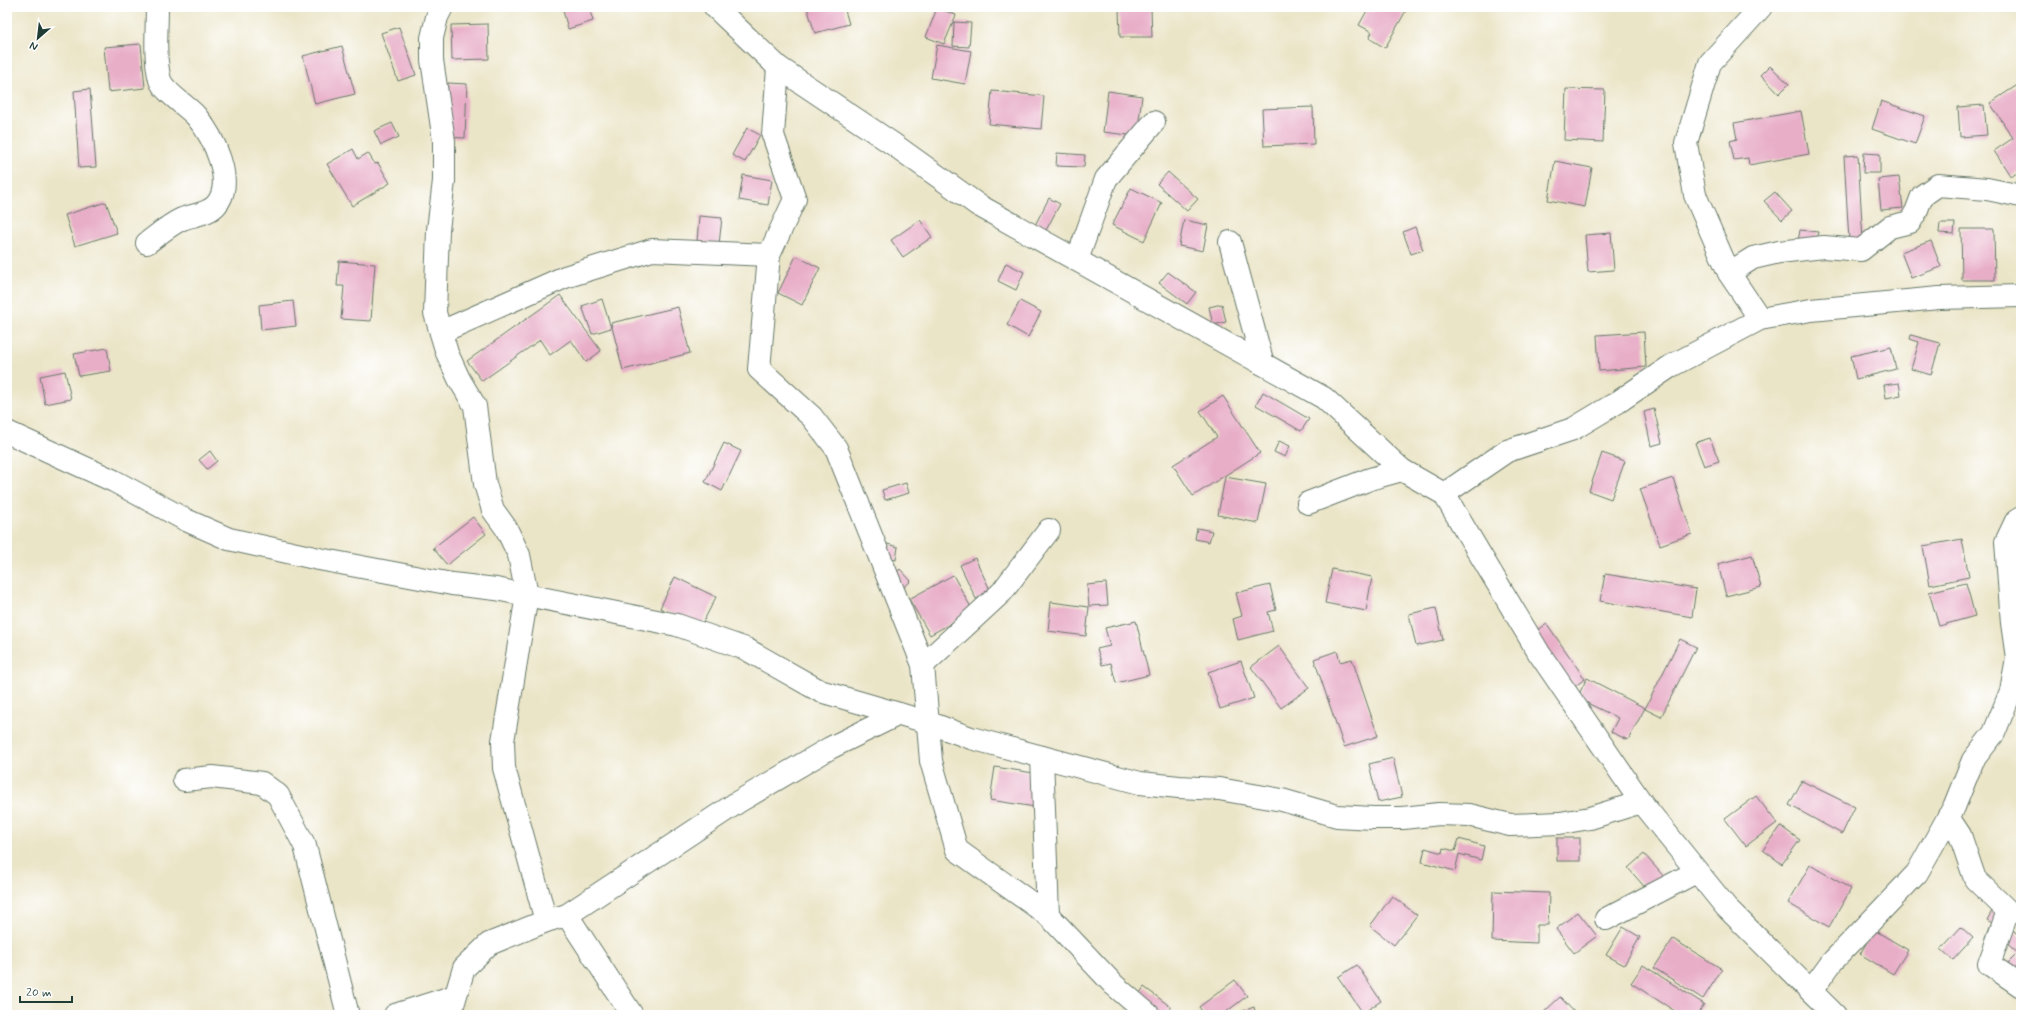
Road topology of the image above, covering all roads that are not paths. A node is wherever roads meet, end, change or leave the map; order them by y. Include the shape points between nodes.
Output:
1 (157, 7) edge
2 (442, 7) edge
3 (715, 7) edge
4 (1761, 7) edge
5 (778, 67) junction
6 (1154, 122) dead end
7 (2021, 196) edge
8 (1230, 242) dead end
9 (147, 243) dead end
10 (769, 255) junction
11 (1077, 260) junction
12 (1729, 273) junction
13 (2021, 296) edge
14 (1760, 320) junction
15 (441, 332) junction
16 (1264, 364) junction
17 (7, 432) edge
18 (1402, 470) junction
19 (1444, 494) junction
20 (1308, 503) dead end
21 (2021, 518) edge
22 (1049, 530) dead end
23 (527, 595) junction
24 (923, 665) junction
25 (900, 714) junction
26 (927, 722) junction
27 (1042, 757) junction
28 (184, 780) dead end
29 (1641, 802) junction
30 (1948, 817) junction
31 (1696, 872) junction
32 (1048, 915) junction
33 (556, 918) junction
34 (1606, 919) dead end
35 (2021, 986) edge
36 (1811, 992) junction
37 (452, 1006) edge
38 (348, 1015) edge
39 (395, 1015) edge
40 (632, 1015) edge
41 (1149, 1015) edge
42 (1835, 1015) edge

1 - 9 street via 160,81 196,116 210,138 220,160 224,185 221,197 210,210 182,219
2 - 15 street via 432,38 432,60 444,141 444,181 438,230 435,297 435,313
3 - 5 street
4 - 12 street via 1710,63 1686,143 1695,195
5 - 10 street via 773,135 795,199
5 - 11 street via 978,205
6 - 11 street via 1106,179
7 - 12 street via 1987,189 1938,185 1922,196 1910,222 1890,227 1860,250 1824,247 1779,252 1753,258
8 - 16 street
10 - 15 street via 652,250 565,277
10 - 24 street via 759,369 812,417 836,448
11 - 16 street
12 - 14 street
13 - 14 street via 1931,298 1811,310
14 - 19 street via 1671,366 1573,429 1507,452
15 - 23 street via 459,378 475,406 484,484 493,510 506,528 519,555
16 - 18 street via 1324,398
17 - 23 street via 114,480 186,520 229,539 319,559
18 - 19 street
18 - 20 street via 1370,479
19 - 29 street via 1539,653
21 - 30 street via 2016,521 2006,542 2017,658 2011,691 1994,733 1973,760
22 - 24 street via 1002,592
23 - 25 street via 677,625 746,649 820,690
23 - 33 street via 503,741 504,768
24 - 26 street
25 - 26 street
25 - 33 street via 830,748 738,802
26 - 27 street via 971,738
26 - 32 street via 931,761 958,850
27 - 29 street via 1140,783 1253,794 1337,816 1403,818 1439,814 1469,815 1510,825 1560,823 1590,818
27 - 32 street
28 - 38 street via 212,777 262,783 278,795 305,846
29 - 31 street
30 - 35 street via 1960,835 1975,879 2008,911 1989,964
30 - 36 street via 1917,873 1832,962
31 - 34 street
31 - 36 street via 1726,907
32 - 41 street via 1114,985
33 - 37 street via 489,944 464,968
33 - 40 street
36 - 42 street
37 - 39 street

